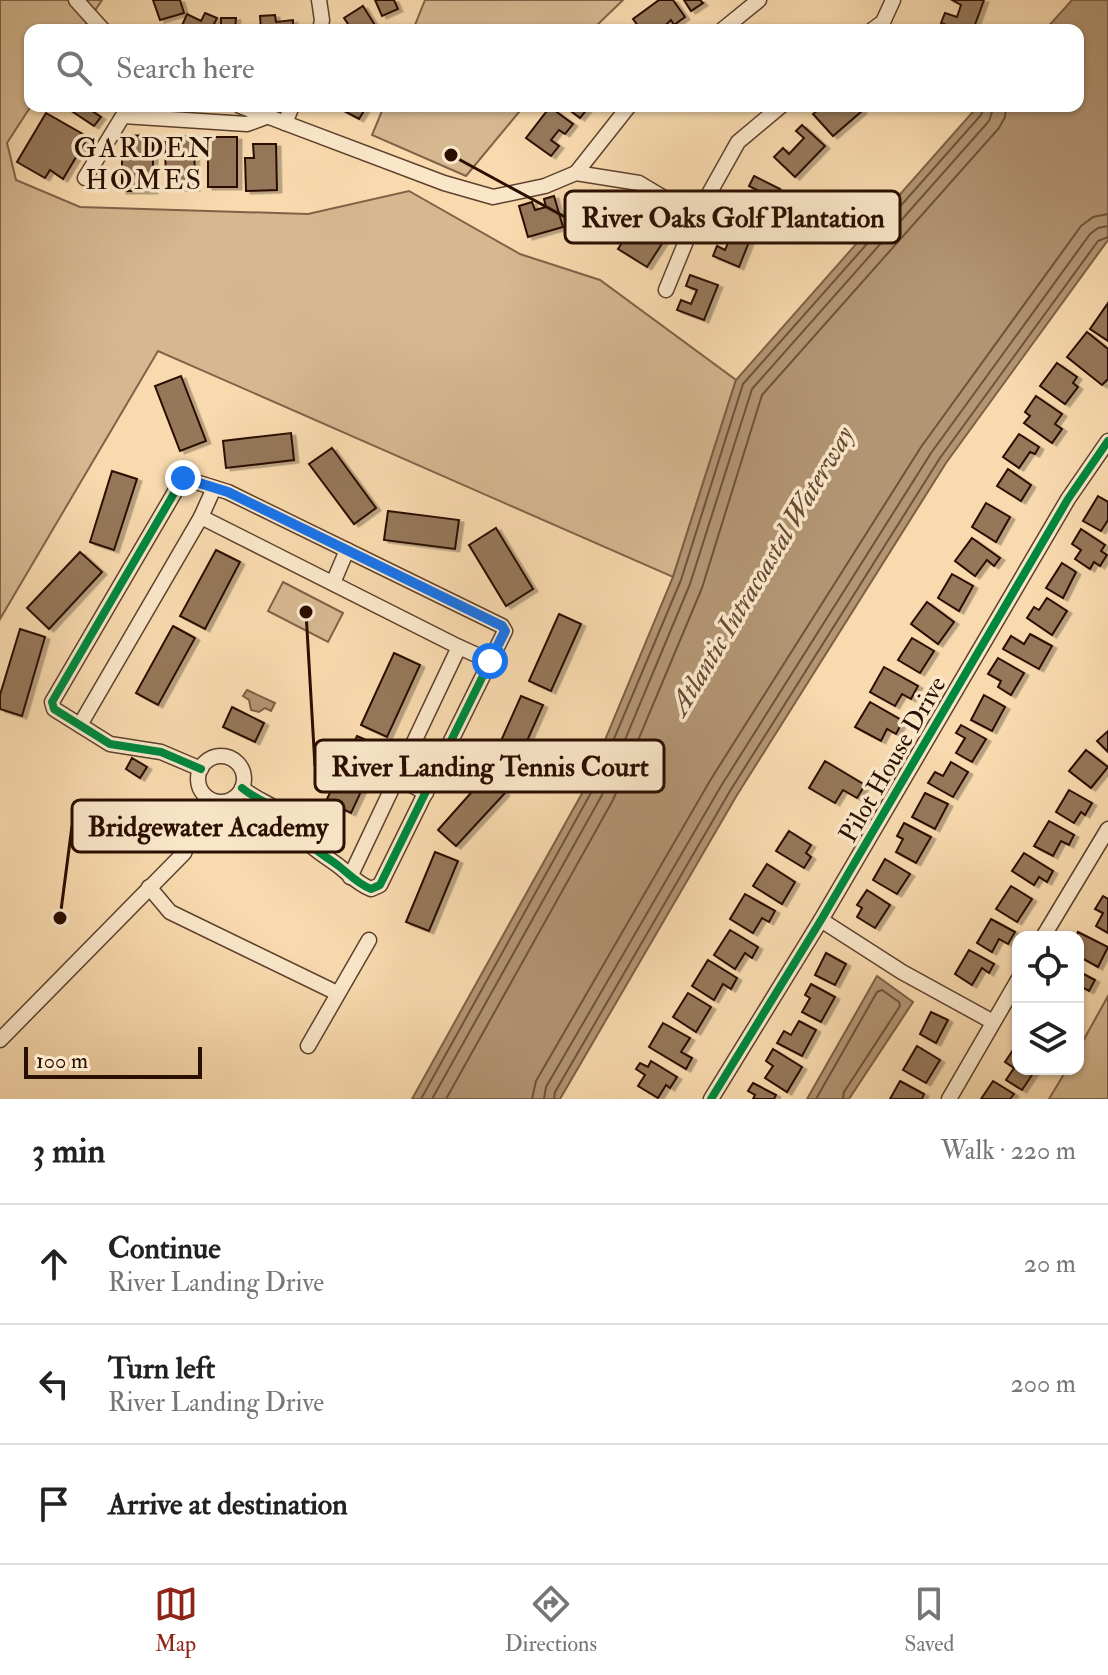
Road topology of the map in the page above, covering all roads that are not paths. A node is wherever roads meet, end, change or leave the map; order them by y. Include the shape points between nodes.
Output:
1 (76, 0) edge
2 (319, 0) edge
3 (759, 0) edge
4 (893, 0) edge
5 (98, 24) edge
6 (321, 24) edge
7 (729, 24) edge
8 (880, 24) edge
9 (125, 112) edge
10 (135, 112) edge
11 (254, 112) edge
12 (290, 112) edge
13 (624, 112) edge
14 (774, 112) edge
15 (266, 117) junction
16 (285, 123) junction
17 (576, 173) junction
18 (85, 178) dead end
19 (696, 217) junction
20 (666, 290) dead end
21 (1108, 441) edge
22 (214, 488) junction
23 (201, 517) junction
24 (347, 550) junction
25 (333, 583) junction
26 (459, 647) junction
27 (490, 661) junction
28 (80, 725) junction
29 (201, 769) junction
30 (397, 777) junction
31 (242, 788) junction
32 (426, 793) junction
33 (209, 799) junction
34 (1108, 829) edge
35 (350, 877) junction
36 (149, 887) junction
37 (821, 920) junction
38 (1047, 931) edge
39 (369, 940) dead end
40 (1012, 990) edge
41 (337, 993) junction
42 (993, 1022) junction
43 (0, 1040) edge
44 (308, 1046) dead end
45 (711, 1099) edge
46 (949, 1099) edge

1 - 5 street
2 - 6 street
3 - 7 street
4 - 8 street
9 - 18 street
10 - 15 street via 247,124
11 - 15 street
12 - 16 street
13 - 17 street
14 - 19 street via 738,142
15 - 16 street
16 - 17 street via 493,197
17 - 19 street via 639,183
19 - 20 street
21 - 37 street, Pilot House Drive via 1068,499
22 - 23 street
22 - 24 street
22 - 28 street via 183,478 52,702 54,709
23 - 25 street
23 - 28 street
24 - 25 street
24 - 27 street via 502,626 505,631
25 - 26 street
26 - 27 street
26 - 30 street
27 - 32 street
28 - 29 street via 110,744 161,752
29 - 31 street via 216,757 234,760 244,775
29 - 33 street via 200,788
30 - 32 street
30 - 35 street
31 - 33 street via 228,801
31 - 35 street via 292,820 320,855
32 - 35 street via 380,885 371,889
33 - 36 street via 184,853
34 - 38 street
36 - 41 street via 170,912
36 - 43 street
37 - 42 street
37 - 45 street, Pilot House Drive
39 - 41 street
40 - 42 street
41 - 44 street
42 - 46 street

